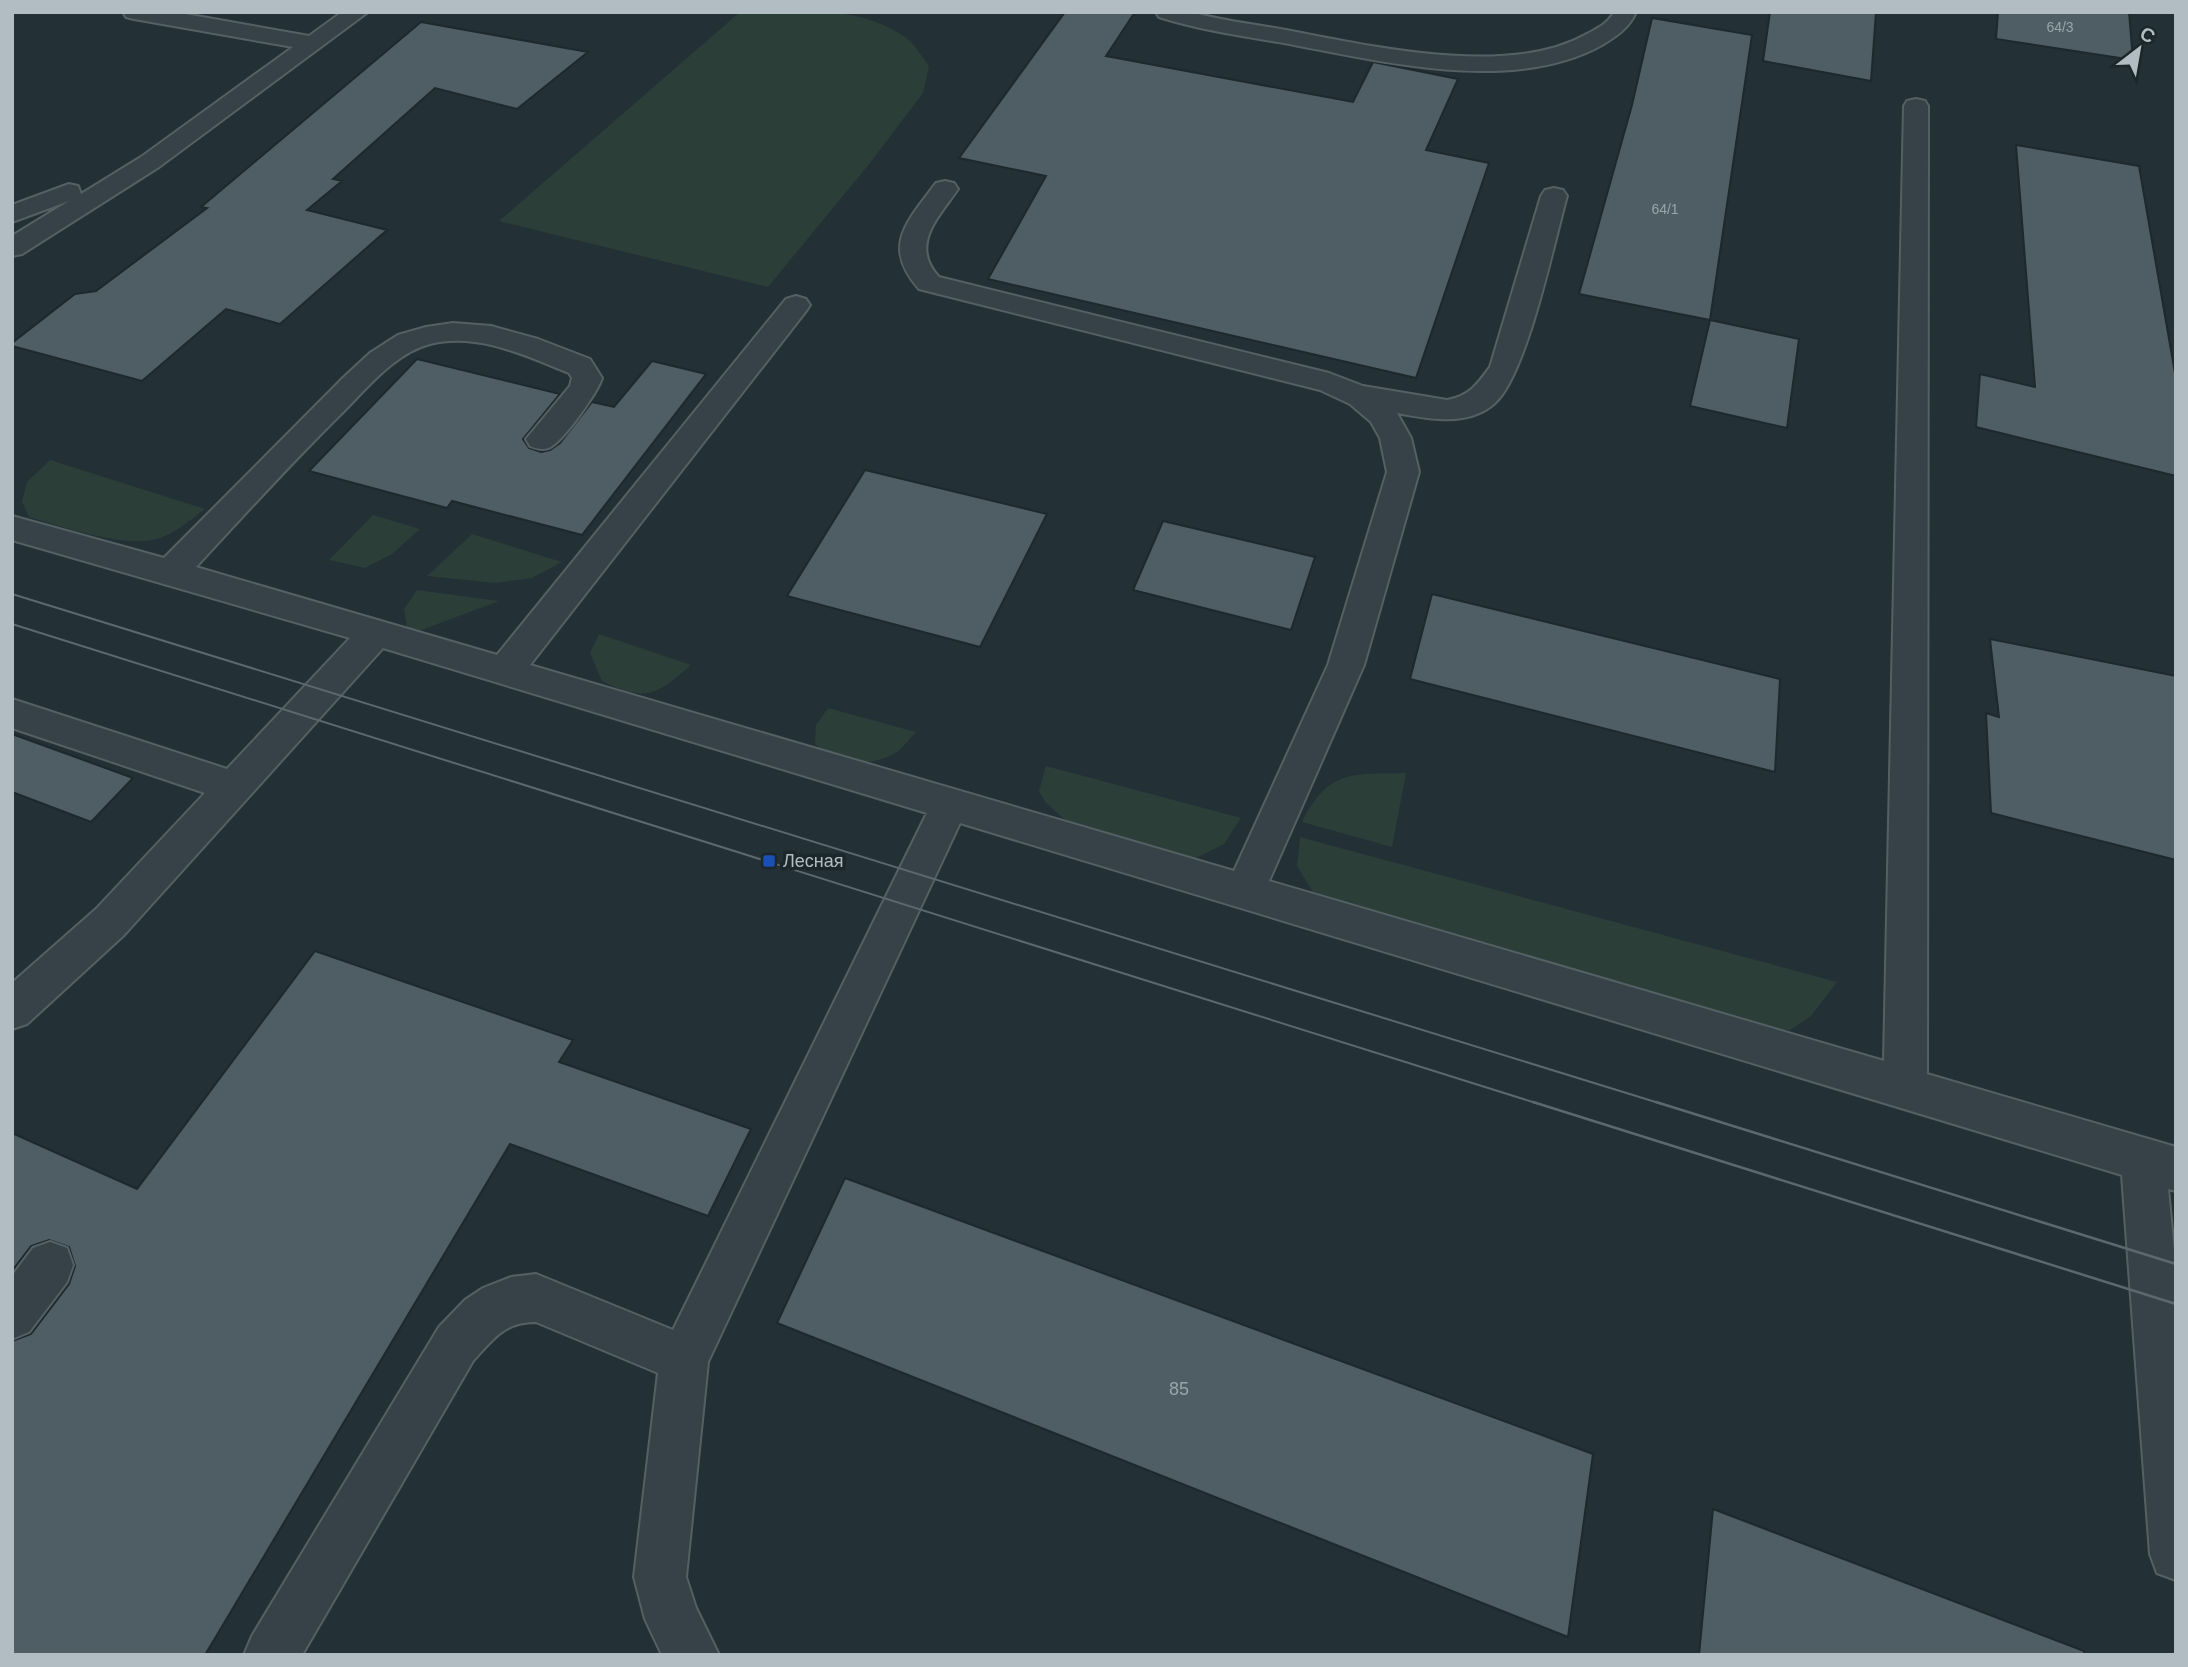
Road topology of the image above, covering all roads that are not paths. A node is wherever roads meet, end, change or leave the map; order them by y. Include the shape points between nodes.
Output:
1 (134, 12) edge
2 (357, 12) edge
3 (1167, 12) edge
4 (1625, 12) edge
5 (314, 44) junction
6 (1916, 106) dead end
7 (150, 162) junction
8 (945, 189) dead end
9 (1554, 196) dead end
10 (12, 214) edge
11 (12, 248) edge
12 (796, 305) dead end
13 (1363, 396) junction
14 (541, 439) dead end
15 (12, 528) edge
16 (171, 572) junction
17 (375, 634) junction
18 (505, 671) junction
19 (12, 713) edge
20 (234, 787) junction
21 (950, 805) junction
22 (1244, 892) junction
23 (12, 1010) edge
24 (1905, 1089) junction
25 (2160, 1165) edge
26 (50, 1265) dead end
27 (12, 1315) edge
28 (684, 1359) junction
29 (2176, 1554) edge
30 (271, 1655) edge
31 (692, 1655) edge

1 - 5 street
2 - 5 street
3 - 4 street via 1356,50 1492,63 1555,58 1596,41 1622,21
5 - 7 street
6 - 24 street
7 - 10 street
7 - 11 street
8 - 13 street via 911,243 918,273 929,283 1329,383
9 - 13 street via 1504,368 1485,396 1468,406 1447,410
12 - 18 street
13 - 22 street via 1386,417 1399,445 1403,472 1346,665
14 - 16 street via 584,389 587,378 580,366 503,339 438,334 415,339 354,384
15 - 16 street
16 - 17 street
17 - 18 street
17 - 20 street
18 - 21 street
19 - 20 street
20 - 23 street via 110,922
21 - 22 street
21 - 28 street
22 - 24 street
24 - 25 street
25 - 29 street
26 - 27 street
28 - 30 street via 536,1298 516,1296 494,1308 456,1344
28 - 31 street via 660,1577 673,1619

